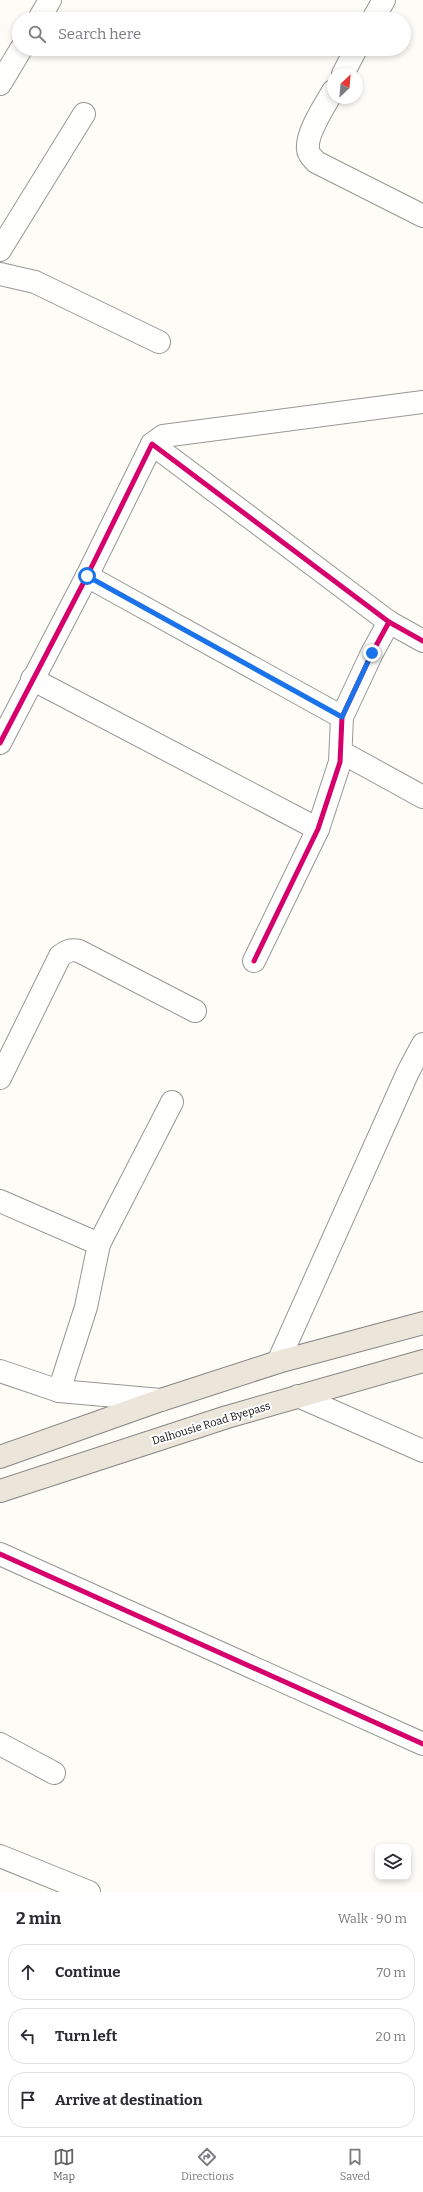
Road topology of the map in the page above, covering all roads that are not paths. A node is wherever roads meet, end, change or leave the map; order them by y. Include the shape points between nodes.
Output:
1 (50, 0) edge
2 (384, 0) edge
3 (43, 12) edge
4 (377, 12) edge
5 (17, 56) edge
6 (352, 56) edge
7 (346, 68) edge
8 (0, 84) edge
9 (327, 102) edge
10 (84, 114) dead end
11 (423, 216) edge
12 (0, 250) edge
13 (0, 274) edge
14 (159, 342) dead end
15 (423, 402) edge
16 (152, 444) junction
17 (87, 576) junction
18 (389, 622) junction
19 (423, 641) edge
20 (32, 679) junction
21 (342, 717) junction
22 (0, 743) edge
23 (340, 752) junction
24 (423, 797) edge
25 (318, 829) junction
26 (254, 961) dead end
27 (195, 1011) dead end
28 (423, 1044) edge
29 (0, 1078) edge
30 (172, 1102) dead end
31 (0, 1201) edge
32 (99, 1244) junction
33 (423, 1323) edge
34 (423, 1361) edge
35 (278, 1362) junction
36 (0, 1371) edge
37 (59, 1392) junction
38 (298, 1396) junction
39 (161, 1400) junction
40 (423, 1451) edge
41 (0, 1457) edge
42 (0, 1491) edge
43 (0, 1554) edge
44 (0, 1744) edge
45 (423, 1744) edge
46 (54, 1773) dead end
47 (0, 1856) edge
48 (89, 1892) edge

1 - 3 street
2 - 4 street
5 - 8 street
6 - 7 street
9 - 11 street via 314,126 308,145 310,156 316,162
10 - 12 street
13 - 14 street via 35,282
15 - 16 street via 163,436
16 - 17 street
16 - 18 street
17 - 20 street
17 - 21 street
18 - 19 street
18 - 21 street
20 - 22 street
20 - 25 street
21 - 23 street
23 - 24 street
23 - 25 street via 340,762
25 - 26 street
27 - 29 street via 79,952 67,952 60,956
28 - 35 street via 408,1072
30 - 32 street
31 - 32 street
32 - 37 street via 86,1307
33 - 35 highway
34 - 38 highway, Dalhousie Road Byepass
35 - 39 highway
36 - 37 street
37 - 39 street
38 - 40 street
38 - 42 highway, Dalhousie Road Byepass via 168,1435
39 - 41 highway
43 - 45 street
44 - 46 street
47 - 48 street

